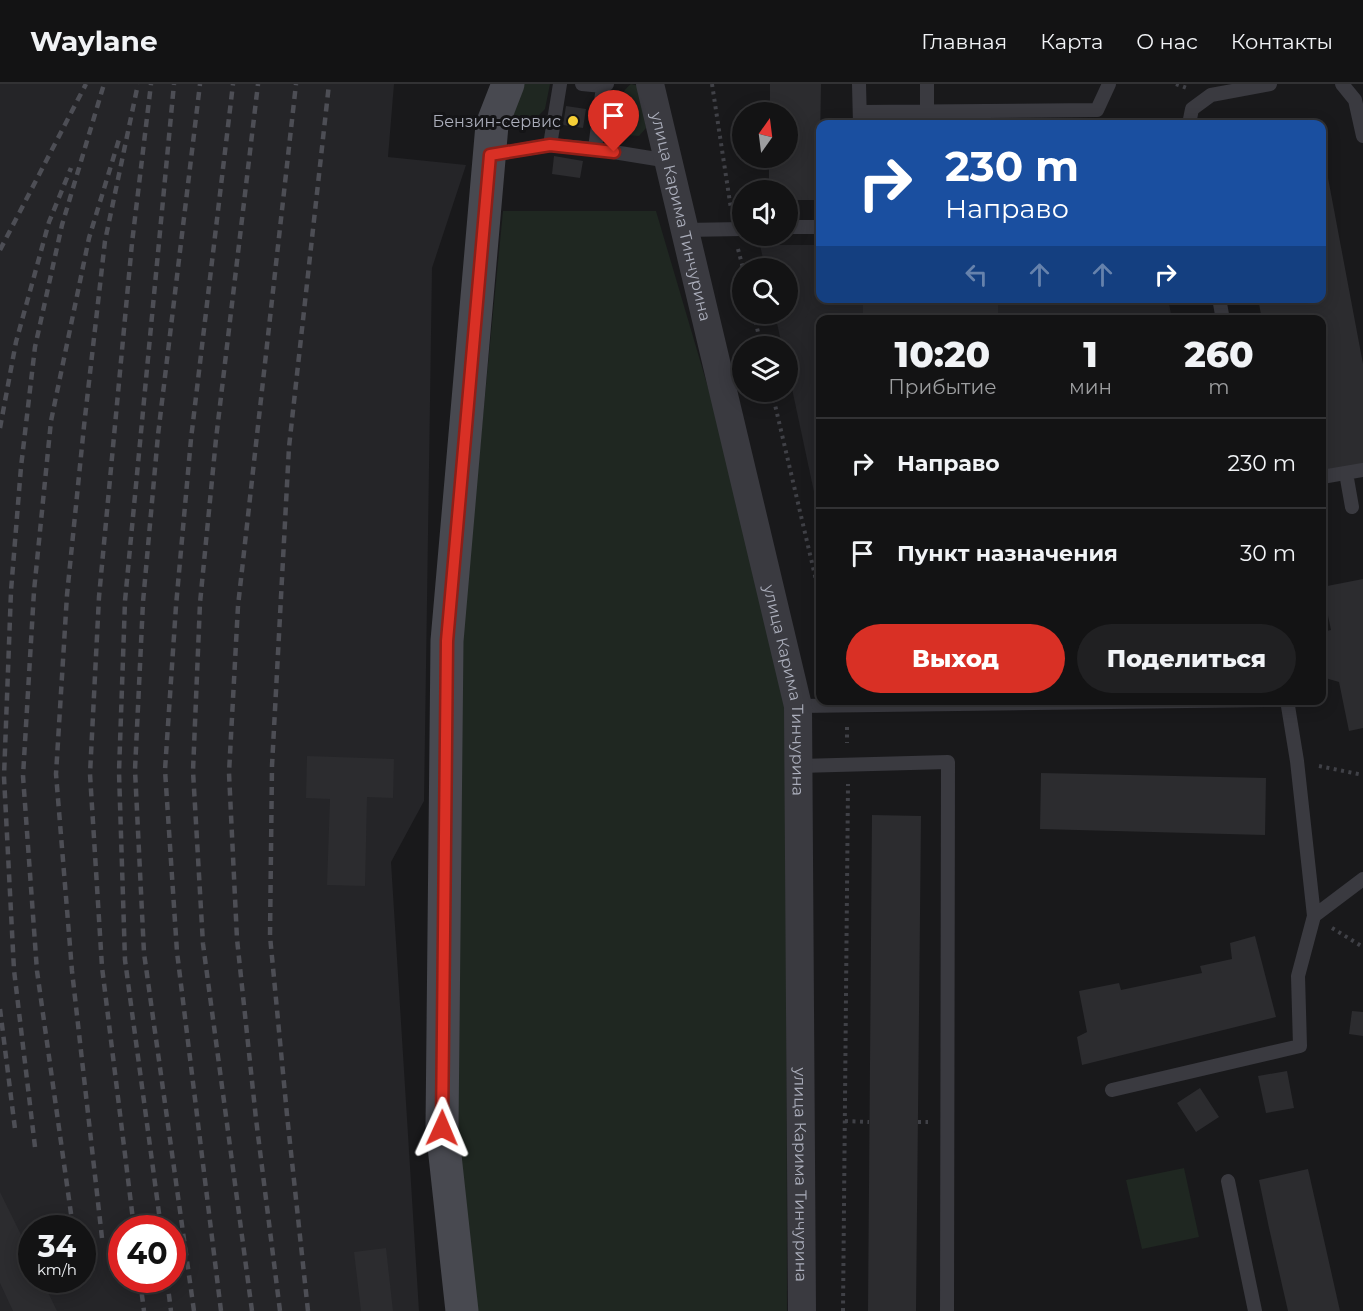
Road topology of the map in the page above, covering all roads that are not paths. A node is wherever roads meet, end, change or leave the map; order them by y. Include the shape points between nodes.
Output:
1 (508, 84) edge
2 (560, 84) edge
3 (582, 84) edge
4 (650, 84) edge
5 (859, 84) edge
6 (927, 84) edge
7 (1108, 84) edge
8 (1270, 84) edge
9 (1342, 84) edge
10 (605, 85) edge
11 (927, 111) junction
12 (860, 118) edge
13 (1190, 120) edge
14 (1363, 136) edge
15 (550, 145) junction
16 (595, 149) junction
17 (490, 155) junction
18 (669, 161) junction
19 (816, 226) edge
20 (798, 227) edge
21 (732, 229) edge
22 (685, 230) junction
23 (1363, 470) edge
24 (1346, 473) junction
25 (1326, 476) edge
26 (1352, 507) dead end
27 (846, 705) edge
28 (1288, 705) edge
29 (798, 706) junction
30 (799, 766) junction
31 (1363, 879) edge
32 (1314, 916) junction
33 (1112, 1090) dead end
34 (1228, 1181) dead end
35 (462, 1311) edge
36 (802, 1311) edge
37 (947, 1311) edge
38 (1255, 1311) edge

1 - 17 street via 492,125
2 - 15 lane
3 - 10 lane
4 - 18 street, улица Карима Тинчурина
5 - 12 lane
6 - 11 lane
7 - 11 lane via 1098,110
8 - 13 lane via 1211,95 1192,110
9 - 14 lane via 1355,100
10 - 16 lane
11 - 12 lane
15 - 16 lane
15 - 17 lane
16 - 18 lane
17 - 35 street via 447,641 442,1128
18 - 22 street, улица Карима Тинчурина
19 - 20 lane
21 - 22 lane
22 - 29 street, улица Карима Тинчурина
23 - 24 lane
24 - 25 lane
24 - 26 lane
27 - 29 lane
28 - 32 lane
29 - 30 street, улица Карима Тинчурина
30 - 36 street, улица Карима Тинчурина
30 - 37 lane via 948,762
31 - 32 lane
32 - 33 lane via 1298,976 1300,1046
34 - 38 lane

